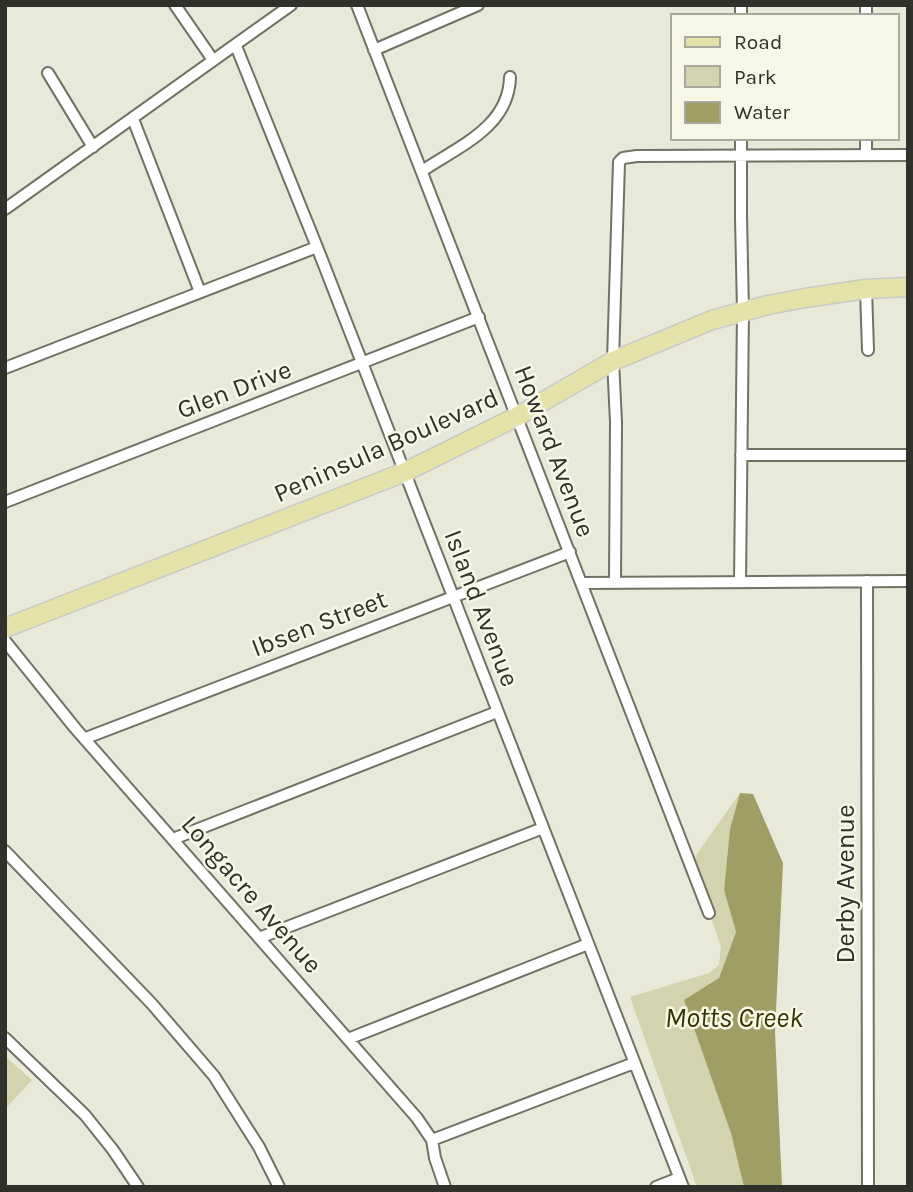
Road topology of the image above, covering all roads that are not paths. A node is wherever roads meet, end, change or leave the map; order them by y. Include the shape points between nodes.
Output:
1 (176, 5) edge
2 (291, 5) edge
3 (357, 5) edge
4 (478, 5) edge
5 (236, 46) junction
6 (374, 50) junction
7 (213, 60) junction
8 (48, 73) dead end
9 (510, 77) dead end
10 (133, 119) junction
11 (741, 140) edge
12 (866, 140) edge
13 (93, 147) junction
14 (741, 155) junction
15 (866, 155) junction
16 (908, 155) edge
17 (422, 171) junction
18 (5, 209) edge
19 (317, 247) junction
20 (908, 287) edge
21 (866, 289) junction
22 (200, 292) junction
23 (743, 311) junction
24 (478, 317) junction
25 (868, 350) dead end
26 (613, 361) junction
27 (362, 363) junction
28 (5, 368) edge
29 (516, 417) junction
30 (908, 454) edge
31 (741, 455) junction
32 (405, 472) junction
33 (5, 502) edge
34 (570, 552) junction
35 (908, 580) edge
36 (867, 581) junction
37 (740, 582) junction
38 (582, 583) junction
39 (615, 583) junction
40 (453, 595) junction
41 (5, 628) edge
42 (5, 641) edge
43 (497, 712) junction
44 (86, 738) junction
45 (542, 828) junction
46 (173, 839) junction
47 (5, 851) edge
48 (709, 913) dead end
49 (259, 938) junction
50 (588, 944) junction
51 (5, 1038) edge
52 (348, 1039) junction
53 (634, 1063) junction
54 (432, 1140) junction
55 (681, 1182) edge
56 (138, 1187) edge
57 (279, 1187) edge
58 (446, 1187) edge
59 (656, 1187) edge
60 (868, 1187) edge

1 - 7 street
2 - 5 street
3 - 6 street, Howard Avenue
4 - 6 street
5 - 7 street
5 - 19 street, Island Avenue
6 - 17 street, Howard Avenue
7 - 10 street
8 - 13 street
9 - 17 street via 502,111 492,124
10 - 13 street
10 - 22 street
11 - 14 street
12 - 15 street
13 - 18 street
14 - 15 street
14 - 23 street
14 - 26 street via 637,156 619,163
15 - 16 street
17 - 24 street, Howard Avenue
19 - 22 street
19 - 27 street, Island Avenue
20 - 21 main road, Peninsula Boulevard
21 - 23 main road, Peninsula Boulevard
21 - 25 street
22 - 28 street
23 - 26 main road, Peninsula Boulevard
23 - 31 street
24 - 27 street, Glen Drive
24 - 29 street, Howard Avenue
26 - 29 main road, Peninsula Boulevard
26 - 39 street
27 - 32 street, Island Avenue
27 - 33 street, Glen Drive
29 - 32 main road, Peninsula Boulevard
29 - 34 street, Howard Avenue
30 - 31 street
31 - 37 street
32 - 40 street, Island Avenue
32 - 41 main road, Peninsula Boulevard
34 - 38 street, Howard Avenue
34 - 40 street, Ibsen Street
35 - 36 street
36 - 37 street
36 - 60 street, Derby Avenue
37 - 39 street
38 - 39 street
38 - 48 street, Howard Avenue
40 - 43 street, Island Avenue
40 - 44 street, Ibsen Street
42 - 44 street, Longacre Avenue
43 - 45 street, Island Avenue
43 - 46 street
44 - 46 street, Longacre Avenue
45 - 49 street
45 - 50 street, Island Avenue
46 - 49 street, Longacre Avenue
47 - 57 street via 214,1076
49 - 52 street, Longacre Avenue
50 - 52 street
50 - 53 street, Island Avenue
51 - 56 street via 85,1115
52 - 54 street, Longacre Avenue
53 - 54 street
53 - 55 street, Island Avenue
54 - 58 street, Longacre Avenue
55 - 59 street

